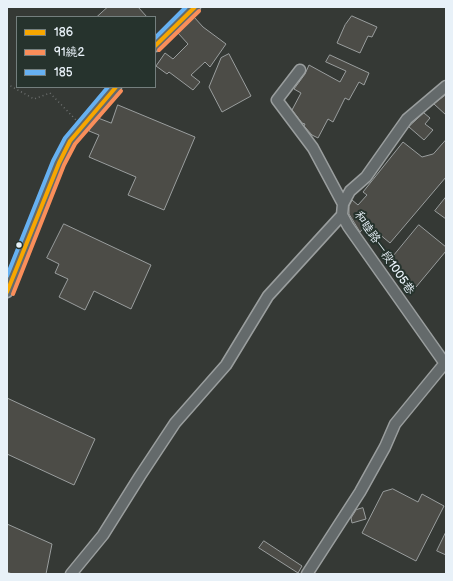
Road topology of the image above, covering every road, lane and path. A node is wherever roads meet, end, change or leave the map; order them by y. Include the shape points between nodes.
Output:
1 (195, 7) edge
2 (156, 45) edge
3 (300, 70) dead end
4 (7, 84) edge
5 (446, 86) edge
6 (115, 88) edge
7 (82, 126) junction
8 (342, 204) junction
9 (342, 215) junction
10 (7, 292) edge
11 (445, 364) edge
12 (71, 574) edge
13 (306, 574) edge

1 - 2 street
3 - 8 street via 277,100 313,148
4 - 7 path via 34,99 50,94
5 - 8 street, 和睦路一段1005巷 via 407,119 366,177 350,190
6 - 7 street
7 - 10 street via 70,141 59,163
8 - 9 street, 和睦路一段1005巷
9 - 11 street, 和睦路一段1005巷
9 - 12 street via 268,296 226,365 175,423 103,535
11 - 13 street via 395,424 360,492

